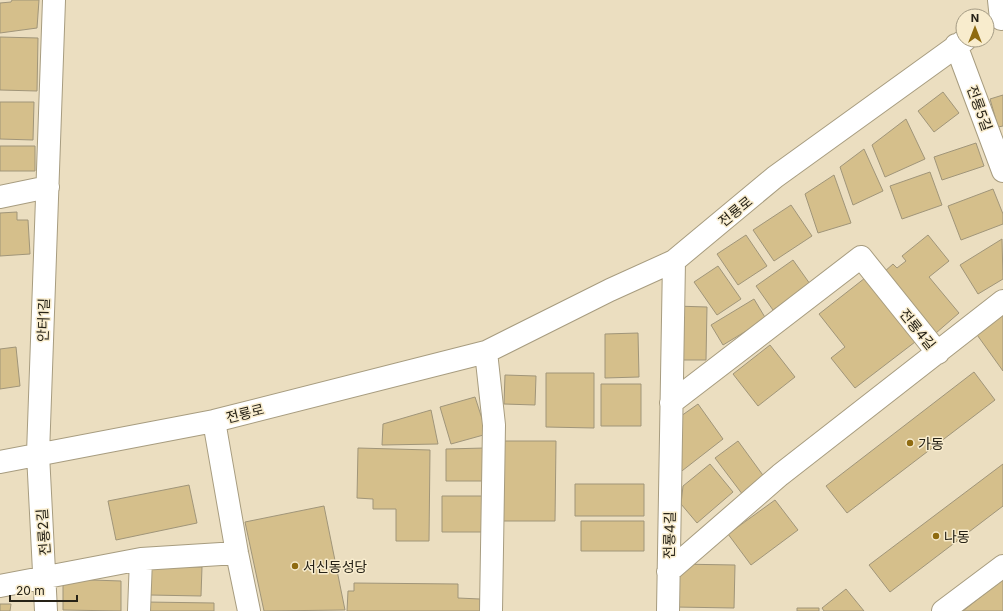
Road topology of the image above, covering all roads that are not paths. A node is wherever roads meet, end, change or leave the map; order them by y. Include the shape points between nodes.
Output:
1 (54, 7) edge
2 (955, 47) edge
3 (963, 48) edge
4 (1003, 170) edge
5 (48, 187) junction
6 (0, 197) edge
7 (674, 261) junction
8 (1003, 301) edge
9 (486, 352) junction
10 (938, 353) junction
11 (671, 402) junction
12 (214, 421) junction
13 (38, 454) junction
14 (0, 462) edge
15 (237, 553) junction
16 (141, 559) junction
17 (1003, 566) edge
18 (668, 572) junction
19 (46, 578) junction
20 (0, 586) edge
21 (46, 611) edge
22 (139, 611) edge
23 (249, 611) edge
24 (491, 611) edge
25 (668, 611) edge
26 (943, 611) edge

1 - 5 street, 안터1길
2 - 7 street, 전룡로 via 775,178
3 - 4 street, 전룡5길
5 - 6 street
5 - 13 street, 안터1길
7 - 9 street, 전룡로
7 - 11 street, 전룡4길
8 - 10 street
9 - 12 street, 전룡로
9 - 24 street via 494,425
10 - 11 street, 전룡4길 via 861,257
10 - 18 street, 전룡4길 via 780,475
11 - 18 street, 전룡4길
12 - 13 street, 전룡로
12 - 15 street
13 - 14 street, 전룡로
13 - 19 street, 전룡2길
15 - 16 street
15 - 23 street
16 - 19 street
16 - 22 street
17 - 26 street
18 - 25 street, 전룡4길
19 - 20 street
19 - 21 street, 전룡2길

